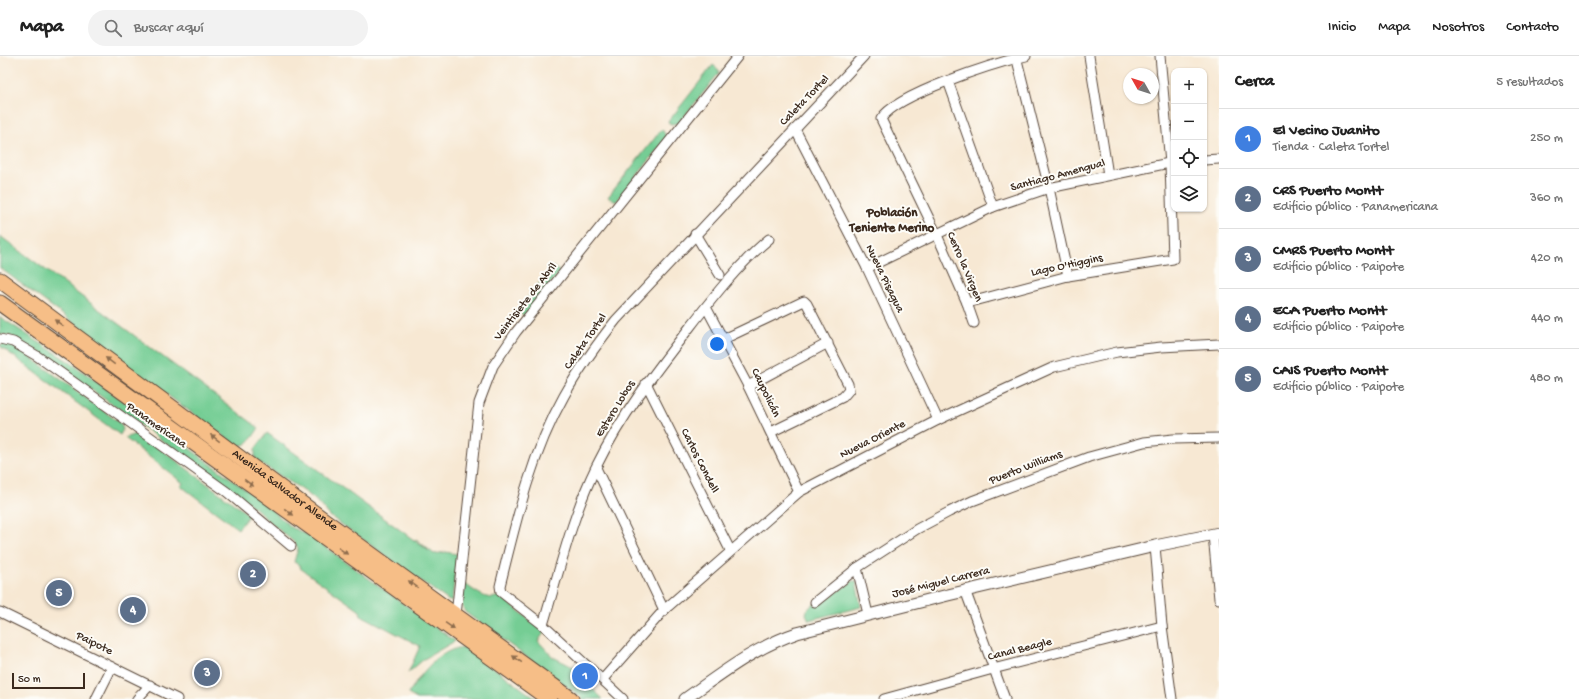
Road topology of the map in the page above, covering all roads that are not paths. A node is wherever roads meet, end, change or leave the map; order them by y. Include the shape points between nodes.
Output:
1 (738, 56) edge
2 (864, 56) edge
3 (1089, 56) edge
4 (1160, 56) edge
5 (1020, 57) edge
6 (948, 81) junction
7 (795, 129) junction
8 (1171, 153) edge
9 (1219, 159) edge
10 (1207, 160) edge
11 (1171, 162) edge
12 (1108, 175) junction
13 (1172, 176) edge
14 (1049, 188) junction
15 (993, 206) junction
16 (695, 234) junction
17 (937, 235) junction
18 (769, 239) dead end
19 (867, 268) junction
20 (720, 275) dead end
21 (1068, 276) junction
22 (0, 280) edge
23 (0, 302) edge
24 (967, 303) junction
25 (706, 307) junction
26 (0, 313) edge
27 (974, 323) dead end
28 (38, 330) junction
29 (0, 339) edge
30 (724, 339) junction
31 (828, 343) junction
32 (1219, 344) edge
33 (646, 383) junction
34 (748, 386) junction
35 (938, 420) junction
36 (771, 432) junction
37 (1219, 438) edge
38 (596, 468) junction
39 (799, 492) junction
40 (1216, 534) edge
41 (291, 546) dead end
42 (1155, 546) junction
43 (730, 550) junction
44 (857, 568) junction
45 (965, 590) junction
46 (1219, 599) edge
47 (815, 602) dead end
48 (664, 610) junction
49 (0, 612) edge
50 (868, 614) junction
51 (456, 615) junction
52 (543, 625) junction
53 (1162, 626) junction
54 (112, 667) junction
55 (993, 669) junction
56 (603, 678) junction
57 (150, 686) junction
58 (96, 699) edge
59 (137, 699) edge
60 (177, 699) edge
61 (549, 699) edge
62 (571, 699) edge
63 (623, 699) edge
64 (686, 699) edge
65 (884, 699) edge
66 (1006, 699) edge
67 (1172, 699) edge

1 - 51 street, Veintisiete de Abril via 516,332 493,366 479,403
2 - 7 street, Caleta Tortel
3 - 12 street
4 - 8 street
5 - 6 street
5 - 14 street
6 - 15 street
6 - 17 street, Cerro la Virgen via 904,101 884,114 881,119
7 - 16 street, Caleta Tortel
7 - 19 street, Nueva Pisagua
9 - 10 street
11 - 12 street, Santiago Amengual
12 - 14 street, Santiago Amengual
13 - 21 street, Lago O'Higgins via 1173,259
14 - 15 street, Santiago Amengual
14 - 21 street
15 - 17 street, Santiago Amengual
16 - 20 street
16 - 52 street, Caleta Tortel via 616,320 586,360 564,397 539,451 520,505 500,586 506,597
17 - 19 street, Santiago Amengual
17 - 24 street, Cerro la Virgen
18 - 25 street, Estero Lobos
19 - 35 street, Nueva Pisagua
21 - 24 street, Lago O'Higgins
51 -> 22 highway, Avenida Salvador Allende
23 - 28 highway, Avenida Salvador Allende
24 - 27 street, Cerro la Virgen
25 - 30 street, Caupolicán
25 - 33 street, Estero Lobos
26 - 28 highway
28 -> 61 highway, Avenida Salvador Allende
29 - 41 street, Panamericana via 13,342 37,356 113,410 227,492
30 - 31 street via 804,301
30 - 34 street, Caupolicán
31 - 34 street
31 - 36 street via 849,390 843,397
32 - 35 street, Nueva Oriente via 1161,346 1117,352 1054,367
33 - 38 street, Estero Lobos
33 - 43 street, Carlos Condell
34 - 36 street, Caupolicán
35 - 39 street, Nueva Oriente
36 - 39 street, Caupolicán
37 - 44 street, Puerto Williams via 1144,442 1089,457 949,512 917,529
38 - 48 street
38 - 52 street, Estero Lobos via 570,538
39 - 43 street, Nueva Oriente
40 - 42 street, José Miguel Carrera
40 - 46 street
42 - 45 street, José Miguel Carrera
42 - 53 street
43 - 48 street, Nueva Oriente
44 - 47 street, Puerto Williams
44 - 50 street
45 - 50 street, José Miguel Carrera
45 - 55 street
48 - 56 street, Nueva Oriente
49 - 54 street, Paipote
50 - 64 street, José Miguel Carrera via 778,640 735,664
62 -> 51 highway, Avenida Salvador Allende
52 - 56 street, Caleta Tortel
53 - 55 street, Canal Beagle
53 - 67 street
54 - 57 street, Paipote
54 - 58 street
55 - 65 street, Canal Beagle
55 - 66 street
56 - 63 street
57 - 59 street
57 - 60 street, Paipote

